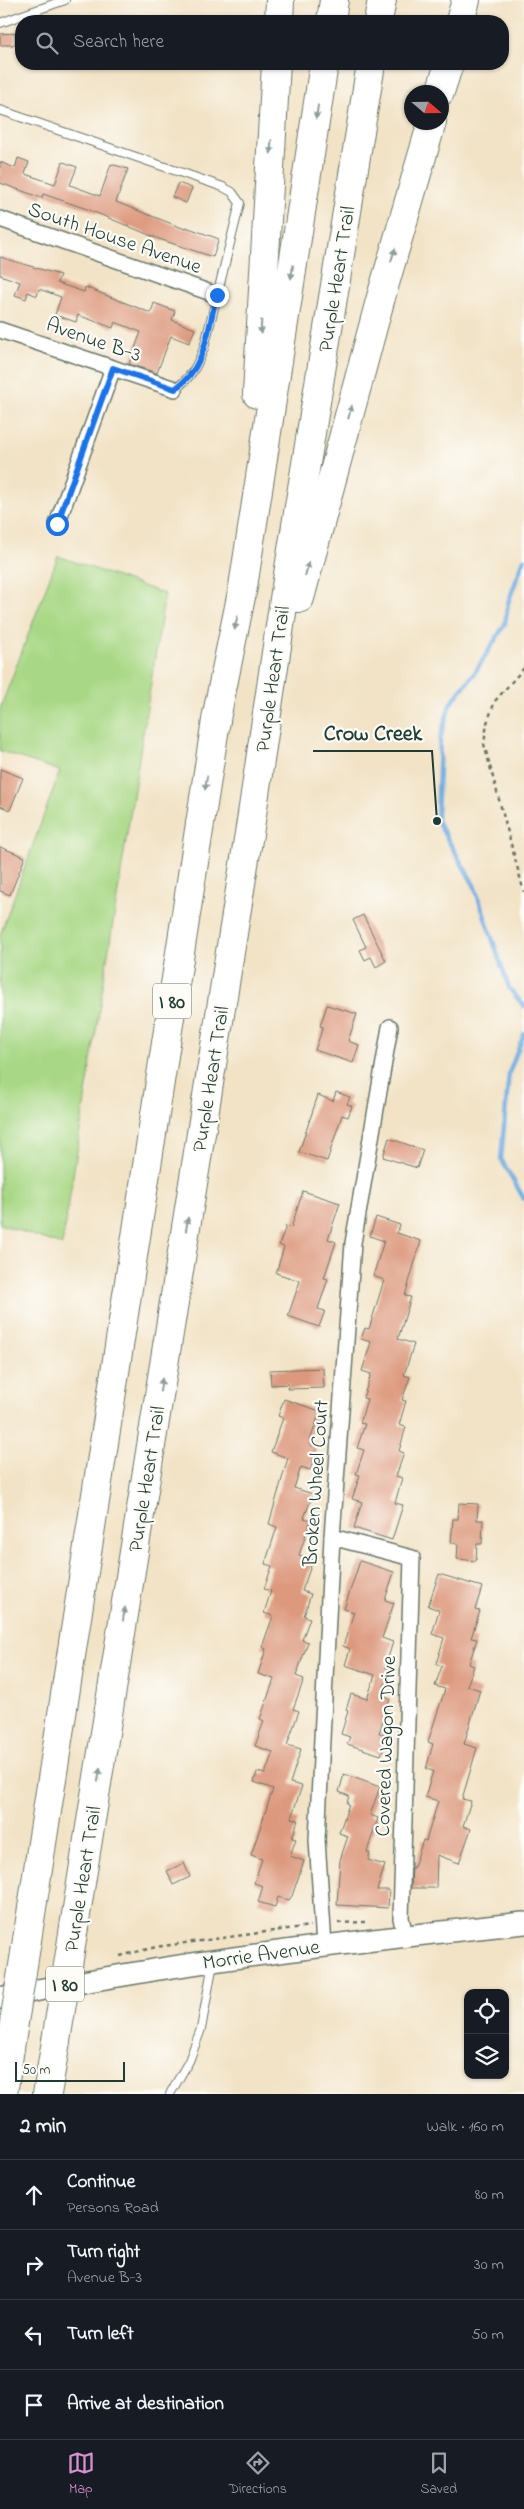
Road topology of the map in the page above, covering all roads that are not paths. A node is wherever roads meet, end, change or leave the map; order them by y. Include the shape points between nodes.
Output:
1 (65, 0) edge
2 (280, 0) edge
3 (334, 0) edge
4 (382, 0) edge
5 (466, 0) edge
6 (23, 15) edge
7 (279, 15) edge
8 (332, 15) edge
9 (379, 15) edge
10 (462, 15) edge
11 (15, 18) edge
12 (0, 23) edge
13 (276, 70) edge
14 (323, 70) edge
15 (370, 70) edge
16 (446, 70) edge
17 (442, 85) edge
18 (0, 110) edge
19 (430, 130) edge
20 (0, 219) edge
21 (217, 295) junction
22 (0, 330) edge
23 (113, 368) junction
24 (175, 389) joint
25 (57, 524) dead end
26 (243, 587) junction
27 (251, 821) junction
28 (390, 1026) dead end
29 (332, 1537) junction
30 (524, 1923) edge
31 (404, 1936) junction
32 (324, 1945) junction
33 (213, 1961) junction
34 (0, 1998) edge
35 (2, 2094) edge
36 (47, 2094) edge
37 (170, 2094) edge

1 - 6 lane
2 - 7 highway
3 - 8 highway
4 - 9 highway
5 - 10 highway
11 - 12 lane
13 -> 26 highway
14 -> 26 highway, Purple Heart Trail / I 80
15 - 27 highway, Purple Heart Trail / I 80
16 - 17 highway
18 - 21 lane via 232,192 240,203
27 -> 19 highway via 295,615
20 - 21 street, South House Avenue
21 - 24 lane via 197,366 188,380
22 - 23 street, Avenue B-3
23 - 24 street, Avenue B-3
23 - 25 street
26 -> 35 highway, Purple Heart Trail / I 80, bridge via 217,714
36 -> 27 highway, Purple Heart Trail / I 80, bridge
28 - 29 street, Broken Wheel Court via 353,1243
29 - 31 street, Covered Wagon Drive via 412,1558 401,1918
29 - 32 street, Broken Wheel Court via 317,1840
30 - 31 main road, Morrie Avenue
31 - 32 main road, Morrie Avenue
32 - 33 main road, Morrie Avenue
33 - 34 main road, Morrie Avenue via 42,1988
33 - 37 lane via 201,2030 189,2061

